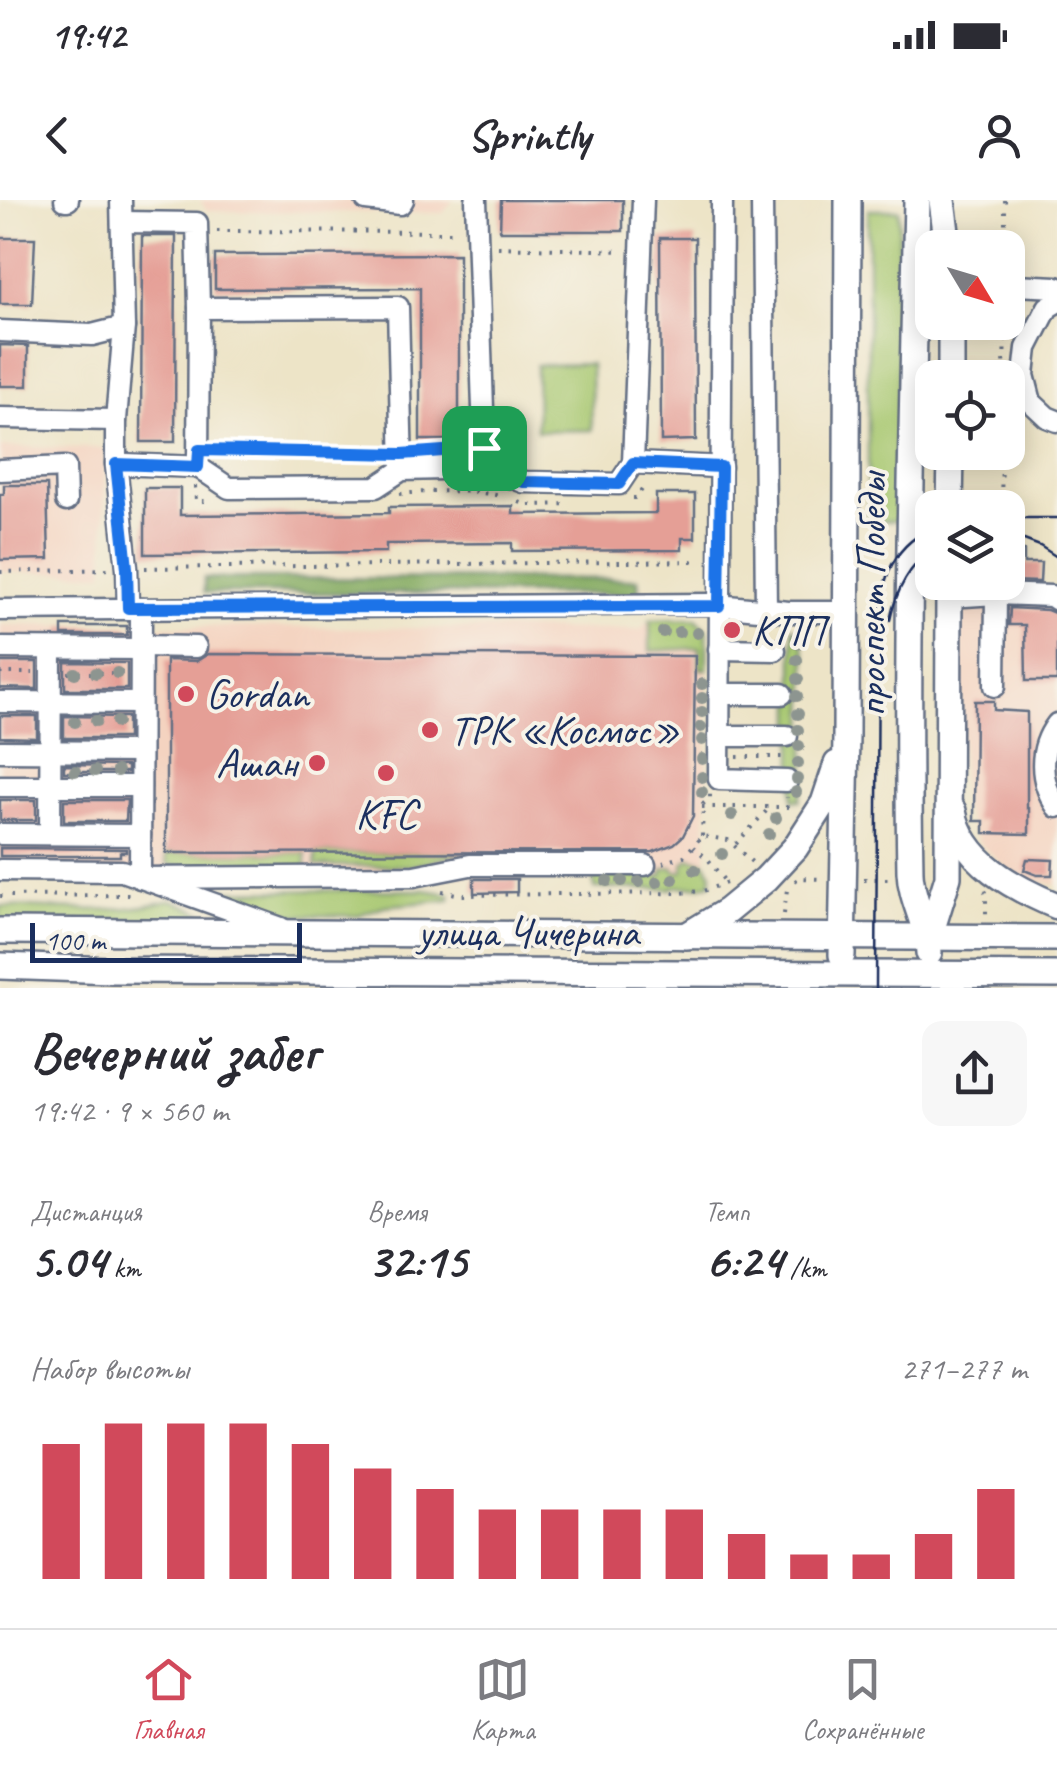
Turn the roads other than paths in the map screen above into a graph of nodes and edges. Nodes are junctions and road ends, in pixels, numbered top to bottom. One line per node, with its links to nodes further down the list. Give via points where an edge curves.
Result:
1 (122, 200): 11 (street)
2 (366, 200): 3 (street)
3 (403, 200)
4 (476, 200): 27 (street)
5 (644, 200): 23 (street)
6 (722, 200): 26 (street)
7 (762, 200): 37 (street)
8 (848, 200): 38 (main road, проспект Победы)
9 (918, 200): 75 (main road, проспект Победы, via 910,878)
10 (942, 200): 12 (main road)
11 (122, 222): 16 (street, via 196,223); 17 (street)
12 (946, 230)
13 (1025, 285): 14 (street)
14 (1057, 287)
15 (1057, 302): 21 (street, via 1027,348 1024,375 1030,402)
16 (199, 308): 22 (street, via 398,307); 25 (street)
17 (124, 326): 18 (street, via 92,335); 20 (street)
18 (0, 331)
19 (0, 418): 20 (street)
20 (116, 420): 24 (street)
21 (1057, 421)
22 (402, 462): 25 (street, via 376,487 228,488); 27 (street)
23 (633, 463): 26 (street); 27 (street, via 619,484 524,482)
24 (116, 464): 25 (street); 35 (street)
25 (193, 466)
26 (721, 467): 34 (street)
27 (485, 468)
28 (0, 470): 29 (street, via 65,467)
29 (66, 502)
30 (1025, 595): 33 (street)
31 (949, 600): 62 (main road)
32 (996, 600): 45 (street)
33 (1057, 600)
34 (719, 606): 35 (street); 37 (street); 43 (street)
35 (134, 609): 36 (street); 41 (street)
36 (0, 610)
37 (766, 610): 38 (street)
38 (846, 612): 53 (main road, проспект Победы)
39 (196, 646): 41 (street)
40 (0, 648): 42 (street)
41 (141, 648): 42 (street); 50 (street)
42 (51, 649): 49 (street)
43 (719, 649): 44 (street); 46 (street)
44 (775, 650)
45 (995, 686)
46 (718, 694): 47 (street); 52 (street)
47 (782, 694)
48 (0, 702): 49 (street)
49 (50, 702): 50 (street); 56 (street)
50 (140, 702): 57 (street)
51 (1057, 724): 63 (street, via 1045,741 1043,762)
52 (719, 736): 54 (street); 58 (street, via 719,779)
53 (846, 736): 73 (main road, via 824,803 794,848 727,912); 74 (main road, проспект Победы)
54 (787, 747)
55 (0, 752): 56 (street)
56 (50, 752): 57 (street); 60 (street)
57 (140, 752): 61 (street)
58 (787, 780)
59 (0, 786): 60 (street)
60 (50, 786): 61 (street); 65 (street)
61 (140, 786): 66 (street)
62 (948, 786): 70 (main road, via 958,831 981,862); 75 (main road, via 948,876)
63 (1057, 807)
64 (0, 834): 65 (street)
65 (50, 834): 66 (street)
66 (140, 835): 69 (street)
67 (645, 865): 69 (street, via 470,865 414,876)
68 (0, 870): 69 (street, via 122,870)
69 (140, 878): 72 (street)
70 (1057, 906)
71 (0, 931): 72 (main road, улица Чичерина)
72 (297, 934): 73 (main road, улица Чичерина)
73 (686, 937): 74 (main road, улица Чичерина)
74 (842, 938): 75 (main road, улица Чичерина); 83 (main road, проспект Победы)
75 (929, 938): 76 (main road, улица Чичерина); 84 (main road, проспект Победы)
76 (1057, 938)
77 (0, 966): 79 (main road, улица Чичерина)
78 (1057, 974): 84 (main road, улица Чичерина)
79 (112, 979): 80 (main road, улица Чичерина)
80 (465, 980): 81 (main road, улица Чичерина)
81 (554, 980): 82 (main road, улица Чичерина)
82 (650, 980): 83 (main road, улица Чичерина)
83 (842, 980): 84 (main road, улица Чичерина)
84 (929, 980)

